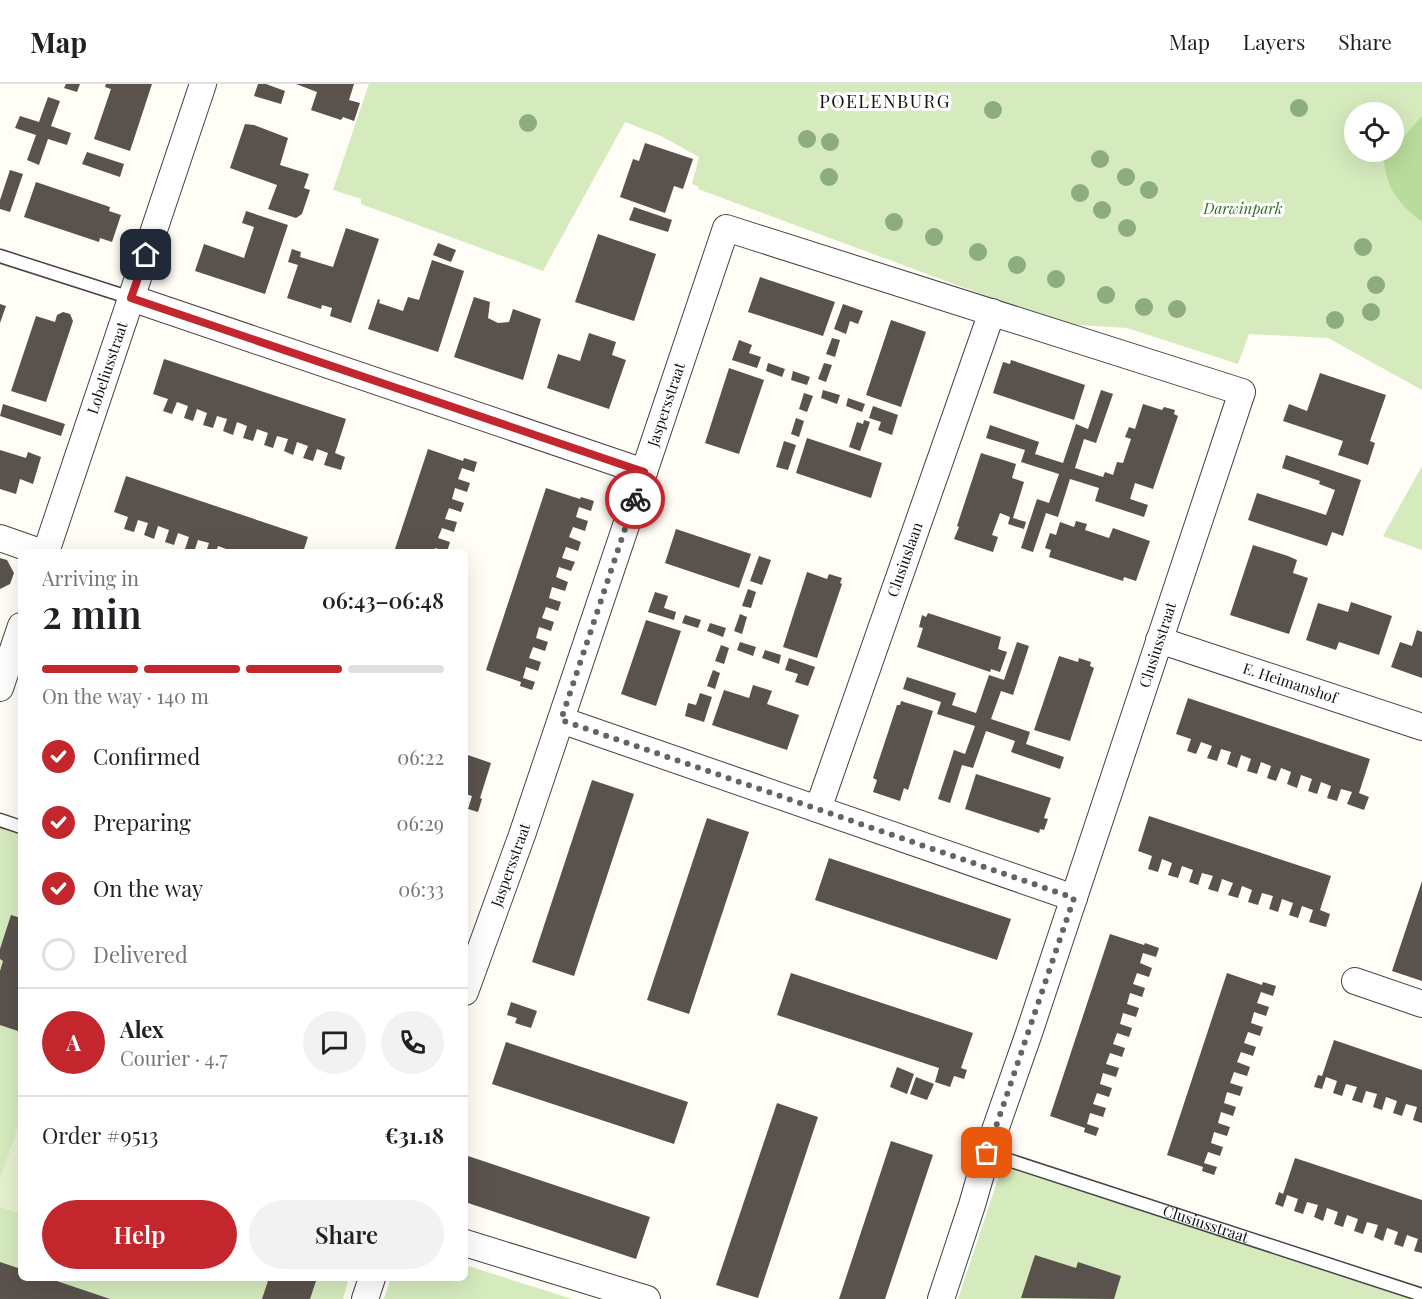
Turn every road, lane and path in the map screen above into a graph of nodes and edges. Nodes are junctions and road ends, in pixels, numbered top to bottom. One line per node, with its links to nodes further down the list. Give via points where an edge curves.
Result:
1 (203, 84): 3 (street, Lobeliusstraat)
2 (0, 256): 3 (lane)
3 (131, 298): 5 (street); 8 (street, Lobeliusstraat)
4 (992, 312): 5 (street, Jaspersstraat, via 726,228); 10 (street, Clusiusstraat, via 1242,392); 14 (street, Clusiuslaan)
5 (644, 472): 12 (street, Jaspersstraat)
6 (0, 538): 7 (street)
7 (31, 549)
8 (47, 549)
9 (18, 635): 11 (street)
10 (1159, 640): 13 (street, E. Heimanshof); 17 (street, Clusiusstraat)
11 (0, 688)
12 (561, 720): 14 (street); 18 (street, Jaspersstraat)
13 (1422, 727)
14 (818, 809): 17 (street)
15 (0, 820): 16 (lane)
16 (18, 826)
17 (1074, 898): 21 (street, Clusiusstraat)
18 (468, 977)
19 (1355, 981): 20 (street)
20 (1422, 1004)
21 (987, 1153): 24 (lane, Clusiusstraat); 27 (street, Clusiusstraat)
22 (468, 1244): 26 (street)
23 (371, 1281): 25 (street)
24 (1422, 1296)
25 (365, 1299)
26 (646, 1299)
27 (941, 1299)

